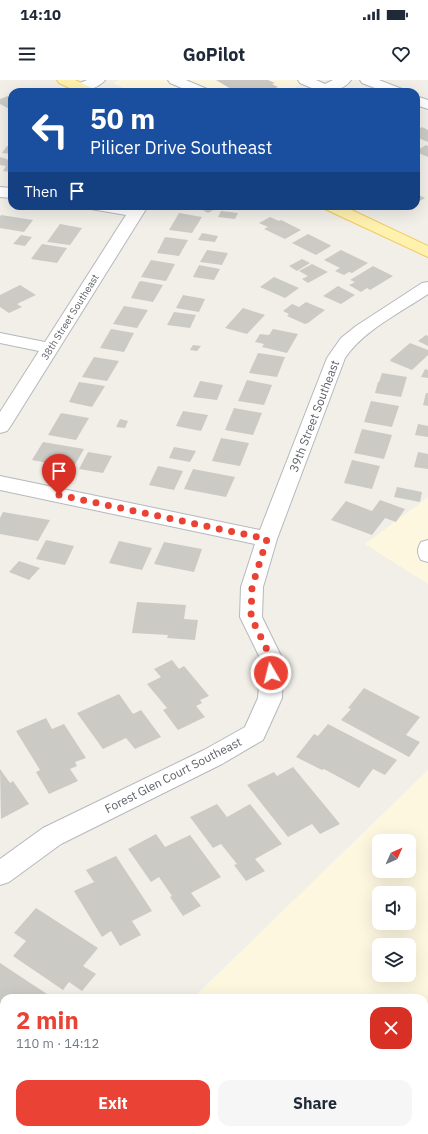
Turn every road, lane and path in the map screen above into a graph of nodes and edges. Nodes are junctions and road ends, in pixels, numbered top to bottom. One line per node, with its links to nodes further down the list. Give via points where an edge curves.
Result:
1 (64, 80): 7 (main road)
2 (98, 80): 8 (street)
3 (175, 80): 9 (street)
4 (305, 80): 10 (street)
5 (344, 80): 11 (street)
6 (367, 80): 12 (street)
7 (81, 88)
8 (88, 88)
9 (193, 88)
10 (319, 88)
11 (326, 88)
12 (387, 88)
13 (137, 210): 18 (street, 38th Street Southeast)
14 (339, 210): 15 (main road)
15 (428, 252)
16 (428, 287): 21 (street, 39th Street Southeast, via 346,342 336,358)
17 (0, 338): 18 (street)
18 (51, 348): 19 (street, 38th Street Southeast)
19 (0, 427)
20 (0, 483): 21 (street)
21 (267, 539): 24 (street, Forest Glen Court Southeast, via 252,587 251,617 272,660 270,698 254,733 213,757 52,836)
22 (428, 547): 23 (street)
23 (428, 555)
24 (0, 874)

